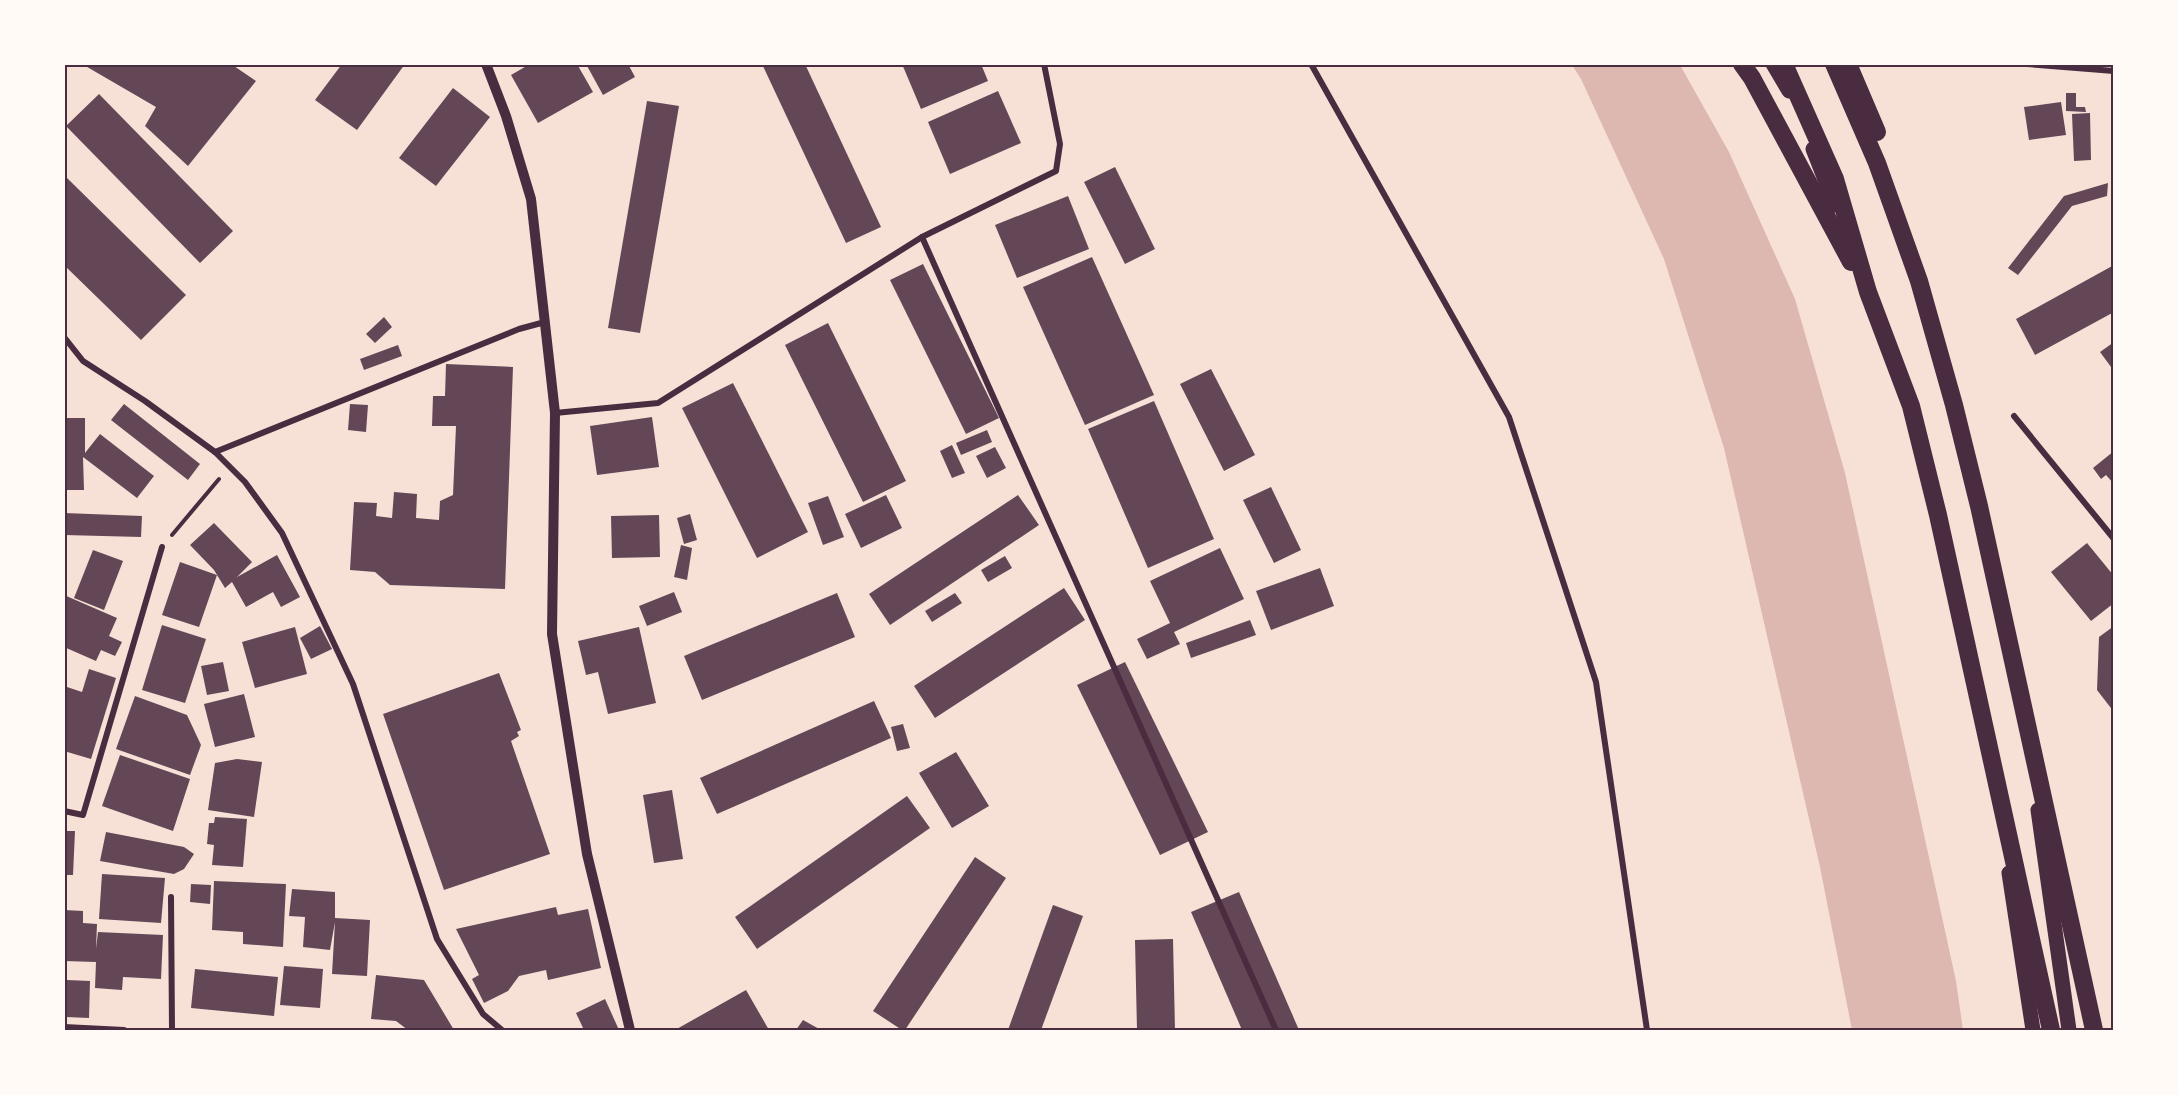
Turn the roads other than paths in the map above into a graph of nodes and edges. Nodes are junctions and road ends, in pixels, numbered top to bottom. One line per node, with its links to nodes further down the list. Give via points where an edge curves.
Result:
1 (486, 64): 14 (street, via 531,199)
2 (1044, 64): 11 (street, via 1060,144 1056,171)
3 (1311, 64): 29 (street, via 1509,417 1596,682)
4 (1742, 64): 13 (highway)
5 (1773, 64): 30 (main road, via 1790,92 1896,355 1977,669)
6 (1784, 64): 13 (highway, via 1835,179)
7 (1834, 64): 12 (highway, via 1877,163); 32 (main road, via 1881,165 1929,296 2013,631)
8 (1848, 64): 12 (highway, via 1890,163)
9 (2027, 64): 10 (street)
10 (2114, 71)
11 (922, 237): 16 (street, via 658,403); 28 (street)
12 (1919, 281): 33 (highway, via 1979,506)
13 (1868, 292): 31 (highway, via 1911,406)
14 (545, 322): 16 (street); 18 (street, via 519,329)
15 (64, 337): 18 (street, via 83,361)
16 (555, 413): 27 (street, via 552,634 587,854)
17 (2014, 416): 19 (street)
18 (215, 452): 26 (street, via 244,482 282,533 353,684 437,939 483,1014)
19 (2114, 539)
20 (162, 547): 21 (street, via 83,815)
21 (64, 811)
22 (171, 897): 25 (street)
23 (64, 1027): 24 (street)
24 (124, 1030)
25 (172, 1030)
26 (502, 1030)
27 (630, 1030)
28 (1276, 1030)
29 (1647, 1030)
30 (2033, 1030)
31 (2051, 1030)
32 (2069, 1030)
33 (2094, 1030)

